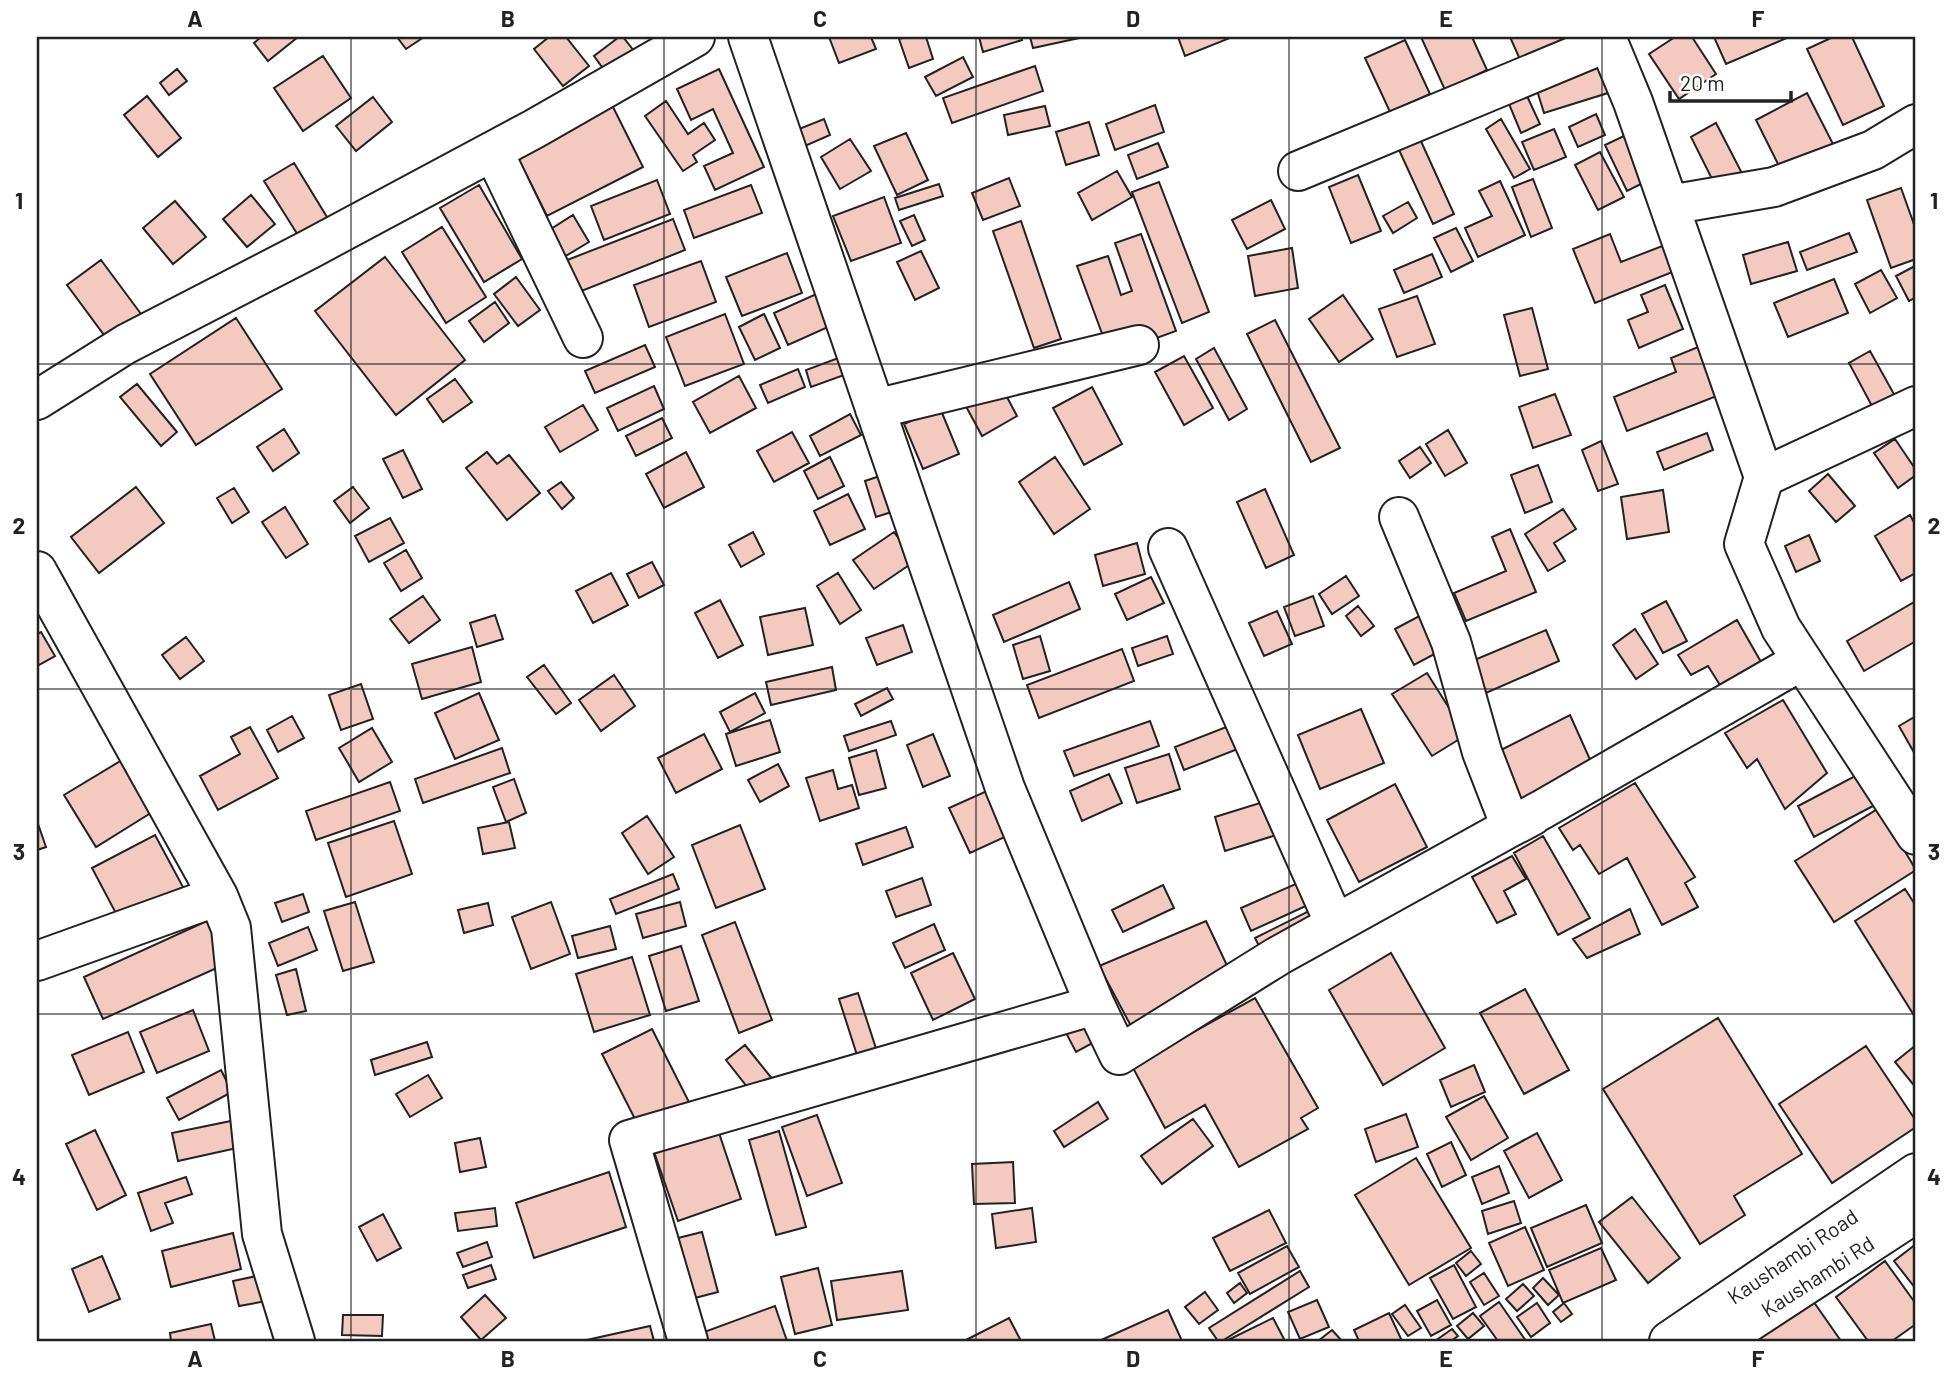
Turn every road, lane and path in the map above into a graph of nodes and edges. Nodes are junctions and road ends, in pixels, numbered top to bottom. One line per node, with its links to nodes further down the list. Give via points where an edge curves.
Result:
1 (695, 37): 5 (street)
2 (748, 37): 12 (street)
3 (1607, 40): 6 (street); 7 (street)
4 (1916, 124): 7 (street, via 1873,150 1774,187)
5 (493, 151): 8 (street); 10 (street, via 126,345)
6 (1298, 171)
7 (1670, 205): 13 (street)
8 (583, 338)
9 (1139, 345): 12 (street)
10 (37, 400)
11 (1916, 406): 13 (street)
12 (876, 409): 23 (street, via 1005,788)
13 (1764, 477): 17 (street, via 1744,544 1781,628)
14 (1399, 517): 18 (street, via 1451,642 1482,752 1511,827)
15 (1168, 548): 21 (street)
16 (37, 571): 20 (street)
17 (1801, 661): 18 (street); 19 (street)
18 (1543, 809): 21 (street)
19 (1916, 835)
20 (218, 896): 22 (street); 26 (street, via 231,928 262,1234)
21 (1335, 925): 23 (street, via 1119,1055)
22 (37, 961)
23 (1096, 1005): 27 (street, via 629,1140)
24 (1916, 1173): 28 (street, Kaushambi Road)
25 (1916, 1213): 29 (street, Kaushambi Rd)
26 (295, 1341)
27 (688, 1341)
28 (1669, 1341)
29 (1720, 1341)

